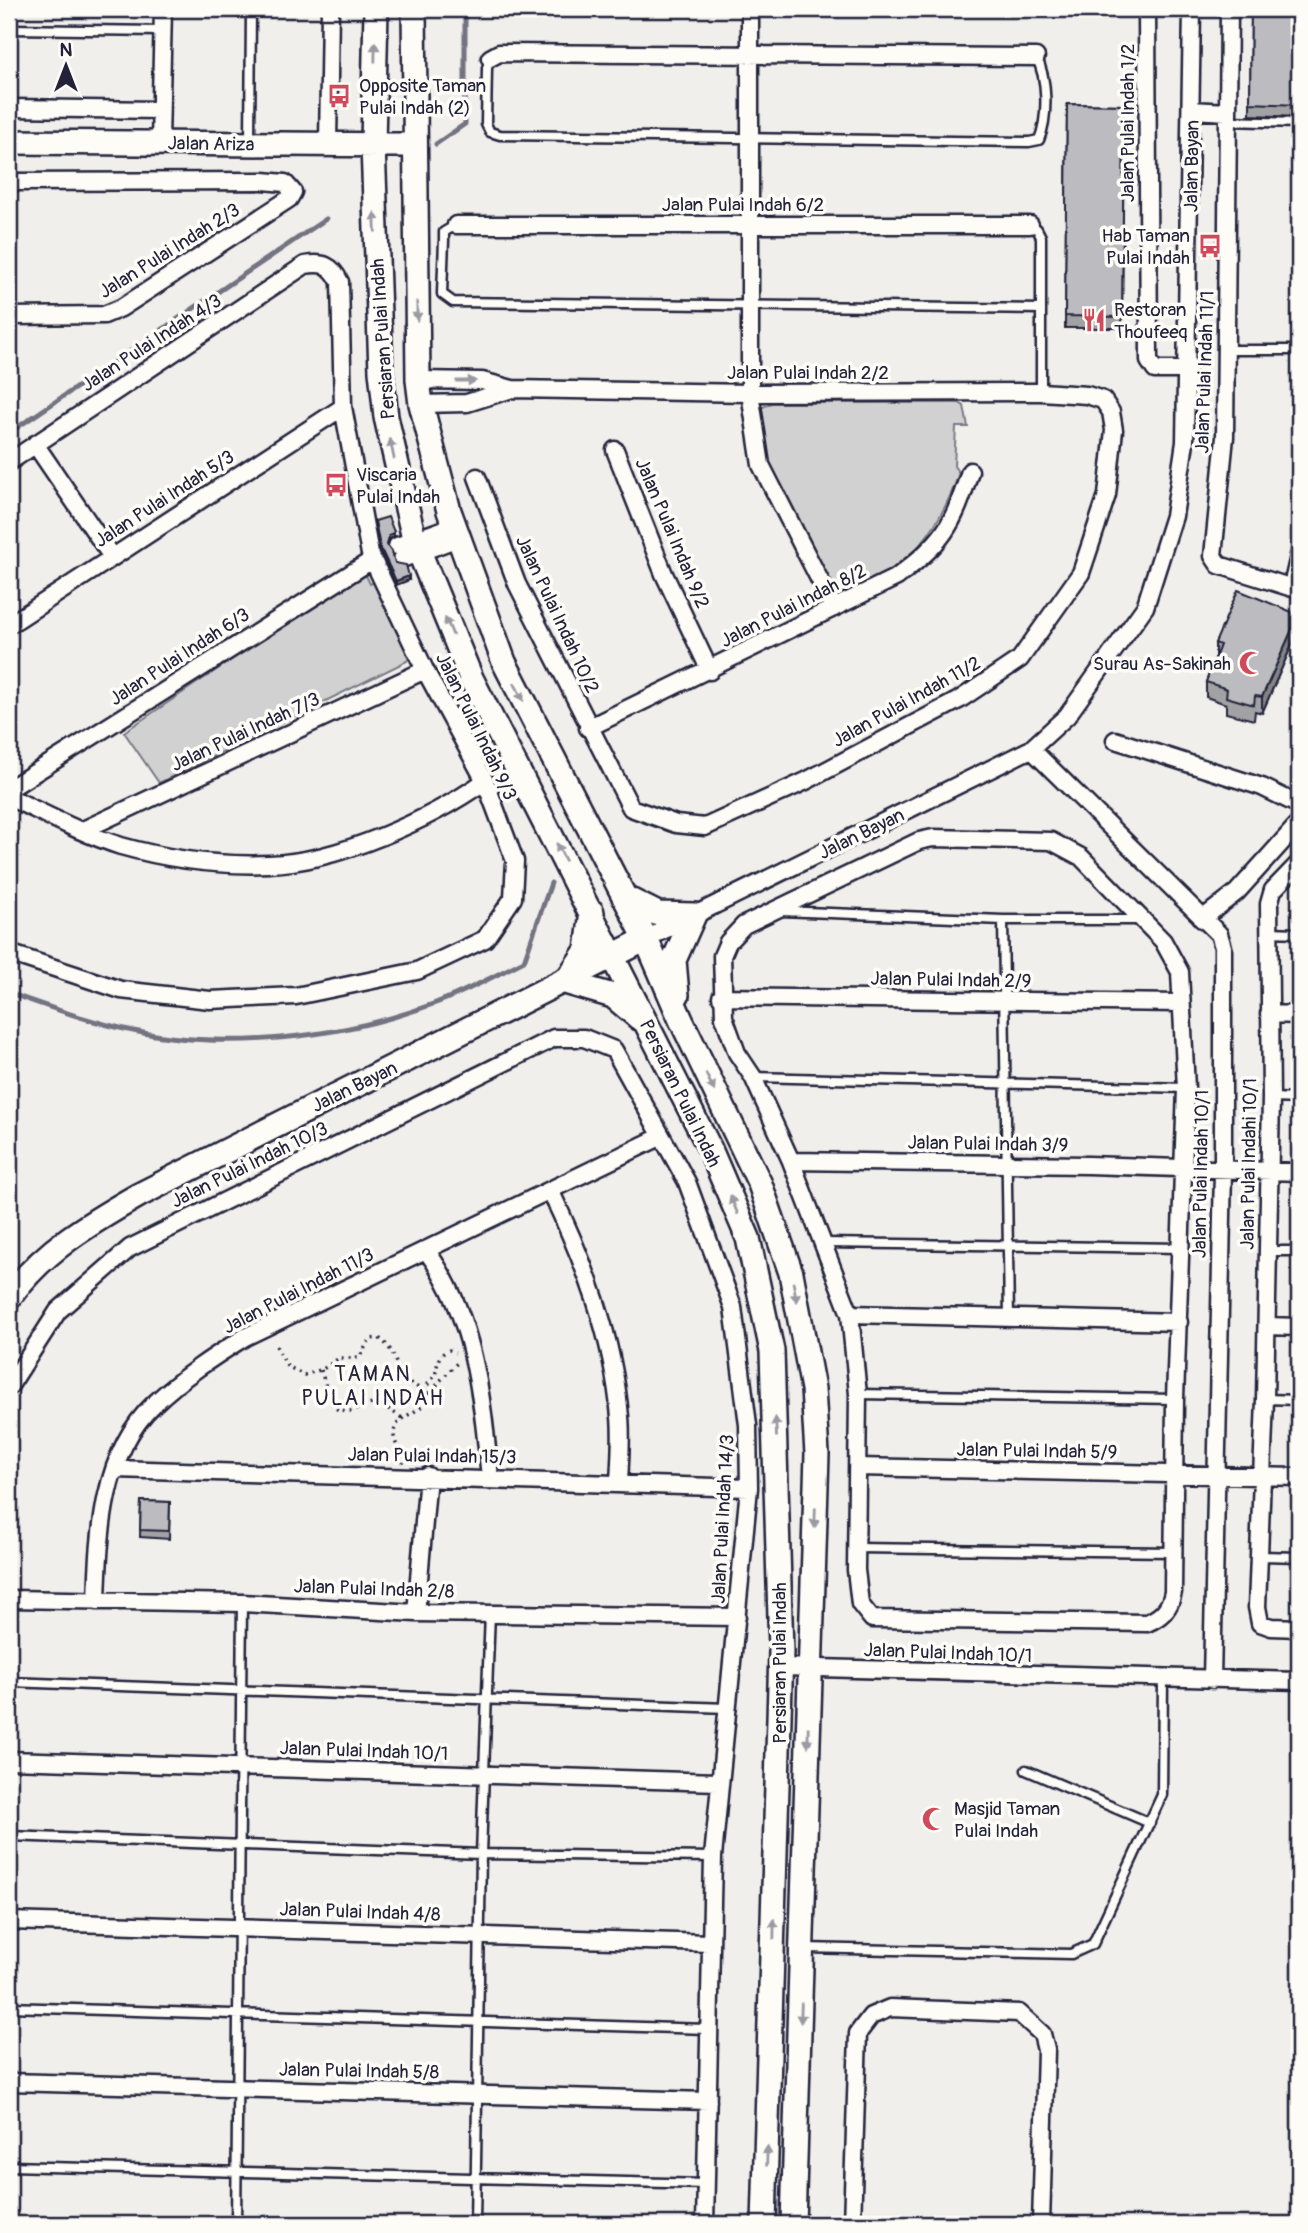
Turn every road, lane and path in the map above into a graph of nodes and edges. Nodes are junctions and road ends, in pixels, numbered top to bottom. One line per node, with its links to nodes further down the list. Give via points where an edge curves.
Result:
1 (163, 9): 11 (street)
2 (251, 9): 23 (lane)
3 (330, 9): 24 (street)
4 (376, 9): 25 (main road, Persiaran Pulai Indah, one-way to 4)
5 (414, 9): 26 (main road, Persiaran Pulai Indah)
6 (750, 9): 12 (street)
7 (1147, 9): 37 (street, Jalan Pulai Indah 1/2, via 1149,361 1155,370)
8 (1192, 9): 17 (street, Jalan Bayan)
9 (1229, 9): 18 (street, Jalan Pulai Indah 11/1)
10 (9, 29): 11 (lane)
11 (162, 31): 16 (street)
12 (749, 55): 13 (street); 14 (street, via 499,53); 20 (street)
13 (1036, 57): 20 (lane, via 1044,70 1039,140)
14 (491, 58): 20 (lane, via 486,124 500,135)
15 (9, 108): 16 (street)
16 (160, 110): 22 (street)
17 (1191, 110): 18 (street); 37 (street, Jalan Bayan)
18 (1228, 116): 19 (lane); 35 (street, Jalan Pulai Indah 11/1)
19 (1299, 124)
20 (749, 136): 30 (street)
21 (9, 142): 22 (main road, Jalan Ariza)
22 (160, 142): 23 (main road, Jalan Ariza)
23 (250, 144): 24 (main road, Jalan Ariza)
24 (328, 144): 25 (main road, Jalan Ariza)
25 (373, 145): 26 (main road, Jalan Ariza); 52 (main road, Persiaran Pulai Indah, one-way to 25, via 381,371)
26 (414, 145): 38 (main road, Persiaran Pulai Indah, one-way to 38)
27 (9, 182): 34 (street, Jalan Pulai Indah 2/3, via 263,181 291,187 289,199 121,309 104,316)
28 (456, 225): 30 (street, Jalan Pulai Indah 6/2); 32 (lane, via 444,232 442,294 448,301)
29 (1030, 225): 30 (street, Jalan Pulai Indah 6/2); 33 (lane, via 1041,237)
30 (749, 226): 32 (street)
31 (318, 263): 44 (street, Jalan Pulai Indah 9/3, via 335,271 340,282); 45 (street, Jalan Pulai Indah 4/3, via 305,265)
32 (748, 307): 33 (lane); 41 (street)
33 (1040, 309): 40 (lane)
34 (9, 316)
35 (1227, 350): 36 (lane); 55 (street, Jalan Pulai Indah 11/1, via 1225,437 1213,556 1219,565)
36 (1299, 350)
37 (1187, 370): 62 (street, Jalan Bayan, via 1185,442 1174,516 1144,607 1067,716)
38 (418, 380): 39 (street, Jalan Pulai Indah 2/2, one-way to 39, via 482,381); 43 (main road, Persiaran Pulai Indah)
39 (512, 389): 41 (street, Jalan Pulai Indah 2/2); 43 (street, Jalan Pulai Indah 2/2, via 467,403)
40 (1041, 392): 41 (street, Jalan Pulai Indah 2/2); 42 (street, Jalan Pulai Indah 2/2)
41 (750, 393): 56 (street, via 761,465)
42 (1103, 400): 60 (street, Jalan Pulai Indah 11/2, via 1114,430 1107,495 1080,573 1020,659 960,700 806,781 705,827 677,824 631,808)
43 (421, 404): 50 (main road, Persiaran Pulai Indah)
44 (343, 407): 53 (street, Jalan Pulai Indah 5/3); 54 (street, Jalan Pulai Indah 9/3)
45 (35, 444): 47 (street, Jalan Pulai Indah 4/3); 53 (street)
46 (615, 450): 59 (street, Jalan Pulai Indah 9/2, via 664,574)
47 (9, 462)
48 (970, 471): 56 (street, Jalan Pulai Indah 8/2, via 958,513 933,548 897,577)
49 (477, 477): 60 (street, Jalan Pulai Indah 10/2, via 517,584)
50 (456, 532): 52 (street); 70 (main road, Persiaran Pulai Indah, one-way to 70, via 504,662)
51 (1299, 538): 55 (lane)
52 (406, 548): 72 (main road, Persiaran Pulai Indah, one-way to 52)
53 (112, 557): 57 (street, Jalan Pulai Indah 5/3)
54 (378, 558): 58 (street, Jalan Pulai Indah 9/3); 64 (street, Jalan Pulai Indah 6/3)
55 (1293, 588)
56 (834, 608): 59 (street, Jalan Pulai Indah 8/2)
57 (9, 625)
58 (425, 670): 63 (street, Jalan Pulai Indah 9/3); 68 (street, Jalan Pulai Indah 7/3)
59 (710, 671): 60 (street, Jalan Pulai Indah 8/2)
60 (588, 728)
61 (1115, 740): 66 (street, via 1262,787)
62 (1031, 749): 73 (street, Jalan Bayan); 74 (street, Jalan Pulai Indah 10/1)
63 (485, 781): 68 (street, via 460,799 387,833 333,853 271,864 173,857 120,845); 80 (street, Jalan Pulai Indah 9/3, via 515,861 513,898 485,939 417,971 296,996 209,1000 121,990)
64 (9, 789)
65 (9, 797): 68 (street)
66 (1299, 805)
67 (1299, 823): 74 (street, via 1237,892)
68 (83, 830)
69 (1299, 863): 77 (street, Jalan Pulai Indahi 10/1, via 1273,890)
70 (624, 897): 73 (main road, via 658,914); 79 (main road, Persiaran Pulai Indah)
71 (774, 911): 75 (lane); 76 (street, via 933,838 1051,841 1080,856); 83 (street, Jalan Pulai Indah 10/1, via 744,925 728,942 722,956)
72 (592, 912): 81 (main road, Persiaran Pulai Indah); 82 (main road, via 587,950)
73 (694, 915): 79 (street, Jalan Bayan); 88 (main road, via 674,960)
74 (1202, 919): 100 (street, Jalan Pulai Indah 10/1, via 1219,934 1223,947)
75 (1003, 920): 76 (lane); 84 (lane)
76 (1143, 920): 85 (street, Jalan Pulai Indah 10/1, via 1163,942 1180,972)
77 (1268, 932): 78 (lane); 86 (street, Jalan Pulai Indahi 10/1)
78 (1299, 933)
79 (646, 939): 81 (main road, Jalan Bayan); 88 (main road, Persiaran Pulai Indah)
80 (9, 953)
81 (614, 955): 82 (main road, Jalan Bayan); 89 (main road, Persiaran Pulai Indah)
82 (565, 982): 89 (main road, via 613,996); 110 (main road, Jalan Bayan, via 139,1195 42,1259)
83 (721, 997): 84 (street, Jalan Pulai Indah 2/9); 91 (street, Jalan Pulai Indah 10/1, via 737,1053)
84 (1005, 1001): 85 (street, Jalan Pulai Indah 2/9); 92 (lane)
85 (1181, 1003): 93 (street, Jalan Pulai Indah 10/1)
86 (1269, 1014): 87 (street); 94 (street, Jalan Pulai Indahi 10/1)
87 (1299, 1016)
88 (681, 1020): 148 (main road, Persiaran Pulai Indah, one-way to 148, via 760,1184 794,1286 813,1389 817,1454)
89 (655, 1037): 147 (main road, Persiaran Pulai Indah, one-way to 89, via 772,1351 748,1238)
90 (554, 1038): 96 (street, Jalan Pulai Indah 14/3, via 584,1038 614,1050); 118 (street, Jalan Pulai Indah 10/3, via 130,1248 58,1311)
91 (753, 1077): 92 (lane); 97 (street, Jalan Pulai Indah 10/1)
92 (1004, 1086): 93 (lane); 98 (lane)
93 (1186, 1088): 99 (street, Jalan Pulai Indah 10/1)
94 (1271, 1098): 95 (lane); 101 (street, Jalan Pulai Indahi 10/1)
95 (1299, 1099)
96 (660, 1138): 103 (street, Jalan Pulai Indah 11/3); 135 (street, Jalan Pulai Indah 14/3, via 687,1182 733,1307 748,1425)
97 (791, 1161): 98 (street, Jalan Pulai Indah 3/9); 104 (street, Jalan Pulai Indah 10/1)
98 (1006, 1164): 99 (street, Jalan Pulai Indah 3/9); 105 (lane)
99 (1184, 1168): 100 (street, Jalan Pulai Indah 3/9); 106 (street, Jalan Pulai Indah 10/1)
100 (1223, 1170): 101 (street, Jalan Pulai Indah 3/9); 129 (street, Jalan Pulai Indah 10/1)
101 (1269, 1172): 102 (street, Jalan Pulai Indah 3/9); 108 (street, Jalan Pulai Indahi 10/1)
102 (1299, 1172)
103 (550, 1190): 107 (street, Jalan Pulai Indah 11/3); 134 (street, via 579,1252 610,1345 620,1419)
104 (824, 1243): 105 (lane); 111 (street, Jalan Pulai Indah 10/1)
105 (1007, 1245): 106 (lane); 112 (lane)
106 (1182, 1248): 113 (street, Jalan Pulai Indah 10/1)
107 (426, 1250): 126 (street, Jalan Pulai Indah 11/3, via 245,1337 205,1363 152,1405); 133 (street, via 444,1274 463,1319 481,1384)
108 (1268, 1251): 109 (lane); 114 (street, Jalan Pulai Indahi 10/1)
109 (1299, 1251)
110 (9, 1298)
111 (850, 1314): 112 (street); 120 (street, Jalan Pulai Indah 10/1)
112 (1009, 1318): 113 (street)
113 (1179, 1322): 121 (street, Jalan Pulai Indah 10/1)
114 (1267, 1326): 115 (street); 122 (street, Jalan Pulai Indahi 10/1)
115 (1299, 1326)
116 (276, 1346): 117 (path, via 296,1374)
117 (321, 1370): 119 (path, via 339,1358 359,1358 370,1339 379,1338 396,1356 401,1377); 124 (path, via 330,1401 338,1410 378,1402)
118 (9, 1387)
119 (425, 1392): 119 (path, via 436,1374 437,1360 445,1351 453,1352 460,1359 458,1364 433,1393); 124 (path, via 427,1398 419,1410)
120 (858, 1394): 121 (lane); 125 (street, Jalan Pulai Indah 10/1)
121 (1175, 1399): 128 (street, Jalan Pulai Indah 10/1)
122 (1265, 1399): 123 (lane); 131 (street, Jalan Pulai Indahi 10/1)
123 (1299, 1400)
124 (402, 1418): 127 (path, via 394,1437 402,1454)
125 (858, 1466): 128 (street, Jalan Pulai Indah 5/9); 136 (street, Jalan Pulai Indah 10/1)
126 (115, 1469): 130 (street, Jalan Pulai Indah 15/3); 141 (street, Jalan Pulai Indah 11/3, via 103,1511)
127 (402, 1470)
128 (1173, 1474): 129 (street, Jalan Pulai Indah 5/9); 137 (street, Jalan Pulai Indah 10/1)
129 (1214, 1475): 131 (street, Jalan Pulai Indah 5/9); 150 (street, Jalan Pulai Indah 10/1)
130 (428, 1476): 133 (street, Jalan Pulai Indah 15/3); 143 (street)
131 (1261, 1476): 132 (street, Jalan Pulai Indah 5/9); 138 (street, Jalan Pulai Indahi 10/1)
132 (1299, 1476)
133 (491, 1478): 134 (street, Jalan Pulai Indah 15/3)
134 (620, 1482): 135 (street, Jalan Pulai Indah 15/3)
135 (749, 1488): 145 (street, Jalan Pulai Indah 14/3)
136 (857, 1548): 137 (lane); 137 (street, Jalan Pulai Indah 10/1, via 860,1604 873,1619 1133,1623 1160,1618 1167,1608 1173,1592)
137 (1174, 1552)
138 (1258, 1556): 139 (lane); 146 (street, Jalan Pulai Indahi 10/1, via 1256,1607 1260,1623)
139 (1299, 1557)
140 (9, 1599): 141 (street, Jalan Pulai Indah 2/8)
141 (97, 1601): 142 (street, Jalan Pulai Indah 2/8)
142 (242, 1604): 143 (street, Jalan Pulai Indah 2/8); 153 (lane)
143 (416, 1612): 144 (street, Jalan Pulai Indah 2/8)
144 (490, 1612): 145 (street, Jalan Pulai Indah 2/8); 154 (lane)
145 (737, 1618): 155 (street)
146 (1299, 1628)
147 (781, 1667): 148 (street, Jalan Pulai Indah 10/1); 186 (main road, Persiaran Pulai Indah, one-way to 147)
148 (809, 1668): 149 (street, Jalan Pulai Indah 10/1); 170 (main road, Persiaran Pulai Indah, one-way to 170)
149 (1163, 1679): 150 (street, Jalan Pulai Indah 10/1); 161 (lane, via 1162,1795)
150 (1212, 1680): 151 (street, Jalan Pulai Indah 10/1)
151 (1299, 1681)
152 (9, 1682): 153 (lane)
153 (242, 1689): 154 (lane); 157 (lane)
154 (486, 1698): 155 (lane); 159 (lane)
155 (727, 1708): 160 (street)
156 (9, 1760): 157 (street, Jalan Pulai Indah 10/1)
157 (241, 1767): 159 (street, Jalan Pulai Indah 10/1); 163 (lane)
158 (1026, 1770): 161 (lane)
159 (484, 1775): 160 (street, Jalan Pulai Indah 10/1); 164 (lane)
160 (718, 1782): 165 (street)
161 (1150, 1823): 170 (lane, via 1093,1944 1071,1954)
162 (9, 1836): 163 (lane)
163 (238, 1845): 164 (lane); 167 (lane)
164 (481, 1854): 165 (lane); 168 (lane)
165 (713, 1857): 169 (street)
166 (9, 1921): 167 (street, Jalan Pulai Indah 4/8)
167 (237, 1928): 168 (street, Jalan Pulai Indah 4/8); 172 (lane)
168 (481, 1936): 169 (street, Jalan Pulai Indah 4/8); 173 (lane)
169 (709, 1943): 174 (street)
170 (803, 1948): 187 (main road, Persiaran Pulai Indah, one-way to 187)
171 (9, 2007): 172 (lane)
172 (238, 2012): 173 (lane); 176 (lane)
173 (477, 2021): 174 (lane); 177 (lane)
174 (707, 2029): 178 (street)
175 (9, 2082): 176 (street, Jalan Pulai Indah 5/8)
176 (240, 2089): 177 (street, Jalan Pulai Indah 5/8); 180 (lane)
177 (478, 2093): 178 (street, Jalan Pulai Indah 5/8); 181 (lane)
178 (708, 2101): 182 (street)
179 (9, 2166): 180 (lane)
180 (237, 2172): 181 (lane); 183 (lane)
181 (475, 2177): 182 (lane); 184 (lane)
182 (706, 2184): 185 (street)
183 (236, 2224)
184 (475, 2224)
185 (705, 2224)
186 (764, 2224)
187 (793, 2224)
188 (852, 2224): 189 (street, via 858,2033 871,2016 890,2008 1019,2013 1042,2034 1046,2050)
189 (1041, 2224)

